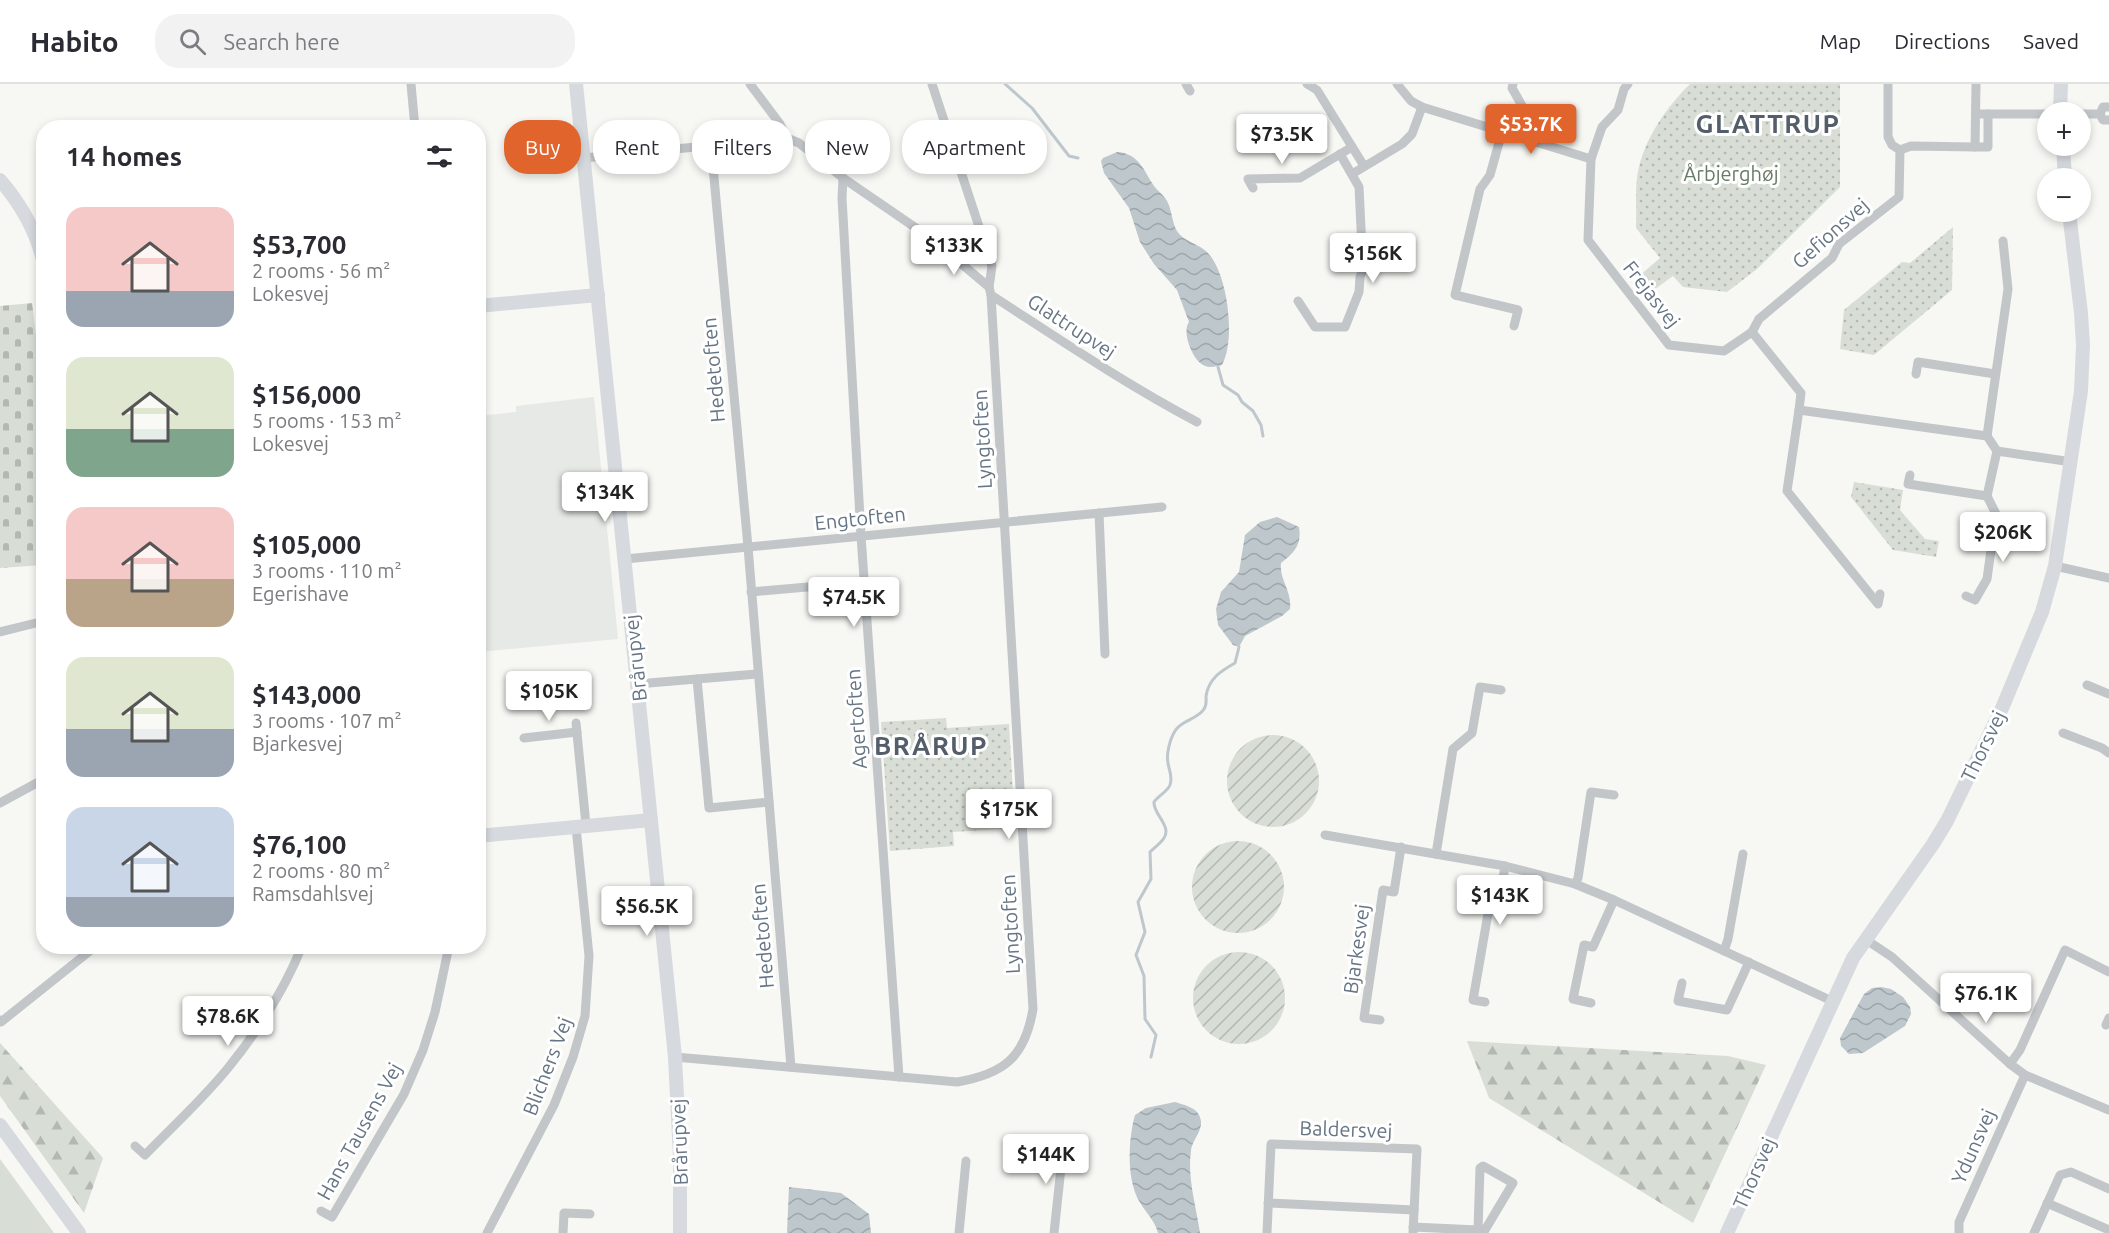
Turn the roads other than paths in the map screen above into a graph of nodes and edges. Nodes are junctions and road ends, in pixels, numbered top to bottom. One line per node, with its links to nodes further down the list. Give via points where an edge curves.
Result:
1 (411, 84): 20 (street)
2 (576, 84): 31 (street, Brårupvej)
3 (750, 84): 21 (street, Glattrupvej)
4 (932, 84): 42 (street, Lyngtoften, via 992,266)
5 (1307, 84): 27 (street, via 1317,90)
6 (1397, 84): 13 (street, via 1411,101)
7 (1513, 84): 24 (street, via 1525,111)
8 (1628, 84): 32 (street, Frejasvej, via 1618,110 1602,128)
9 (1888, 84): 29 (street, via 1888,137)
10 (1976, 84): 15 (street)
11 (2061, 84): 12 (street)
12 (2060, 102)
13 (1422, 107): 23 (street); 33 (street, via 1412,134)
14 (2109, 107): 19 (street, via 2103,107)
15 (1976, 114): 16 (street); 28 (street)
16 (1988, 114): 17 (street); 28 (street, via 1988,147)
17 (2037, 114)
18 (2091, 114): 19 (street)
19 (2100, 114): 22 (street, via 2103,120)
20 (414, 120)
21 (777, 120)
22 (2109, 120)
23 (1502, 132): 24 (street); 46 (street, via 1490,175 1480,189 1455,295 1518,310)
24 (1518, 137): 32 (street)
25 (793, 140): 36 (street, Glattrupvej)
26 (692, 147): 31 (street)
27 (1352, 147): 30 (street); 33 (street)
28 (1975, 147): 29 (street, via 1911,146)
29 (1900, 150): 47 (street, Gefionsvej, via 1899,197 1839,244 1832,258 1759,319)
30 (1340, 154): 35 (street); 38 (street, via 1300,178 1248,179)
31 (584, 158): 43 (street, Brårupvej)
32 (1591, 159): 47 (street, Frejasvej, via 1588,240 1669,345 1724,351)
33 (1364, 166): 35 (street)
34 (714, 174): 61 (street, Hedetoften)
35 (1352, 174): 44 (street, via 1359,187 1363,269 1346,327 1315,327)
36 (843, 178): 42 (street, Glattrupvej, via 932,239); 60 (street, Agertoften)
37 (0, 180): 40 (street, via 15,197)
38 (1253, 188)
39 (2070, 222): 54 (street, Thorsvej, via 2083,345)
40 (36, 240)
41 (2002, 241): 49 (street, via 2008,289)
42 (990, 291): 51 (street, Glattrupvej, via 1078,352); 59 (street, Lyngtoften)
43 (598, 294): 45 (street); 62 (street, Brårupvej)
44 (1298, 301)
45 (486, 305)
46 (1514, 326)
47 (1752, 332): 50 (street, via 1800,393)
48 (1916, 374): 49 (street, via 1918,362)
49 (1995, 374): 52 (street)
50 (1799, 410): 52 (street); 67 (street, via 1787,491 1878,604)
51 (1197, 422)
52 (1987, 436): 53 (street)
53 (1997, 451): 54 (street); 56 (street)
54 (2072, 462): 63 (street, Thorsvej)
55 (1910, 475): 56 (street, via 1908,484)
56 (1987, 495): 68 (street, via 1996,514 1987,579 1975,600)
57 (1162, 507): 58 (street, Engtoften)
58 (1099, 513): 59 (street, Engtoften); 71 (street)
59 (1005, 522): 60 (street, Engtoften); 112 (street, Lyngtoften, via 1033,1009 1029,1030 1010,1061 977,1079 957,1082)
60 (861, 536): 61 (street, Engtoften); 65 (street, Agertoften)
61 (748, 547): 62 (street, Engtoften); 66 (street, Hedetoften)
62 (624, 560): 74 (street, Brårupvej)
63 (2055, 566): 64 (street); 95 (street, Thorsvej, via 2028,649 1947,821)
64 (2109, 578)
65 (864, 582): 66 (street); 112 (street, Agertoften)
66 (751, 592): 72 (street, Hedetoften)
67 (1880, 594)
68 (1966, 596)
69 (36, 623): 70 (street)
70 (0, 632)
71 (1106, 654)
72 (757, 674): 73 (street); 83 (street, Hedetoften)
73 (698, 679): 74 (street); 83 (street, via 709,808)
74 (637, 684): 85 (street, Brårupvej)
75 (2088, 685): 77 (street)
76 (1501, 690): 90 (street, via 1480,687 1472,733 1453,749)
77 (2109, 694)
78 (2063, 733): 80 (street)
79 (524, 738): 86 (street, Blichers Vej, via 576,728)
80 (2109, 753)
81 (36, 783): 84 (street)
82 (1614, 795): 93 (street, via 1591,792)
83 (769, 802): 110 (street, Hedetoften)
84 (0, 803)
85 (651, 820): 86 (street); 108 (street, Brårupvej)
86 (581, 826): 87 (street); 128 (street, Blichers Vej, via 589,956 585,1016 554,1106)
87 (486, 835)
88 (1325, 836): 89 (street)
89 (1401, 848): 90 (street); 107 (street, Bjarkesvej, via 1394,892 1383,890 1364,1018)
90 (1436, 854): 92 (street)
91 (1743, 854): 96 (street)
92 (1505, 866): 93 (street); 104 (street, via 1498,910 1489,908 1473,1000)
93 (1575, 884): 94 (street)
94 (1614, 900): 96 (street); 105 (street, via 1593,947 1584,945 1573,999)
95 (1865, 939): 103 (street, Thorsvej); 109 (street, via 1892,957)
96 (1724, 951): 100 (street)
97 (86, 954): 106 (street)
98 (298, 954): 116 (street, via 279,995 226,1071 145,1155)
99 (447, 954): 122 (street, Hans Tausens Vej, via 435,1012 404,1094 332,1217)
100 (1749, 962): 102 (street, via 1727,1011 1678,1001); 103 (street)
101 (2109, 972): 109 (street, via 2065,950)
102 (1682, 983)
103 (1832, 1001): 134 (street, Thorsvej)
104 (1485, 1002)
105 (1591, 1002)
106 (0, 1020)
107 (1380, 1020)
108 (675, 1057): 110 (street, Lyngtoften); 130 (street, Brårupvej)
109 (2010, 1064): 111 (street)
110 (791, 1067): 112 (street, Lyngtoften)
111 (2025, 1075): 113 (street); 135 (street, Ydunsvej, via 1959,1222)
112 (899, 1077)
113 (2109, 1110)
114 (0, 1125): 127 (street)
115 (1064, 1140): 132 (street)
116 (135, 1146)
117 (966, 1161): 131 (street)
118 (2109, 1189): 120 (street, via 2071,1173 2060,1175)
119 (1268, 1203): 121 (street); 121 (street, Baldersvej, via 1271,1144 1417,1149); 133 (street, Baldersvej)
120 (2047, 1203): 125 (street); 136 (street)
121 (1414, 1210): 124 (street, Baldersvej)
122 (321, 1211)
123 (590, 1214): 129 (street, via 564,1213)
124 (1413, 1230): 126 (street, Baldersvej)
125 (2109, 1230)
126 (1478, 1232): 126 (street, via 1480,1168 1483,1166 1513,1183 1485,1230)
127 (79, 1233)
128 (488, 1233)
129 (563, 1233)
130 (681, 1233)
131 (959, 1233)
132 (1054, 1233)
133 (1267, 1233)
134 (1727, 1233)
135 (1959, 1233)
136 (2034, 1233)

